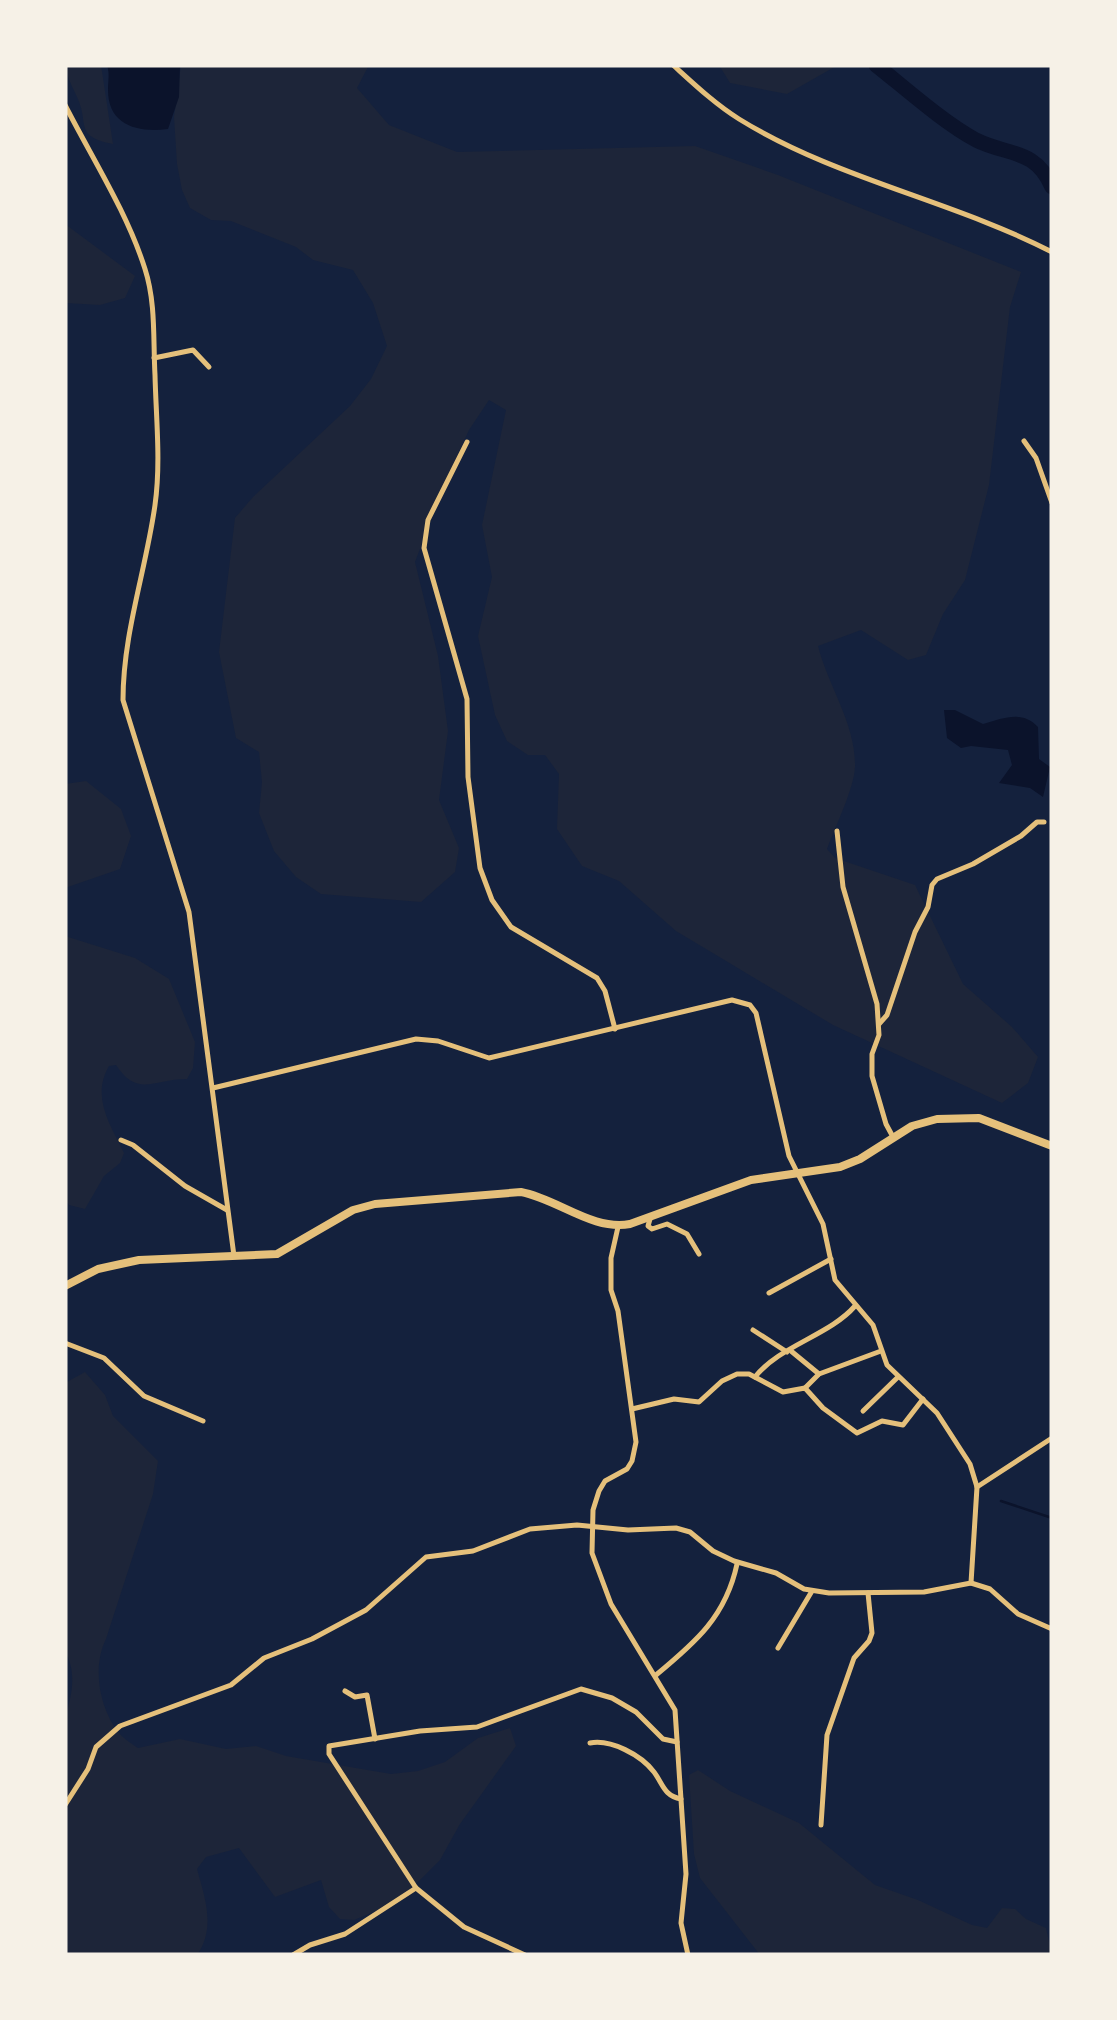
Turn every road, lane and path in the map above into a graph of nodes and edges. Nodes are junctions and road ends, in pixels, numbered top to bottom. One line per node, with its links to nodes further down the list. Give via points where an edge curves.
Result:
1 (673, 65): 3 (street, via 730,112 800,152)
2 (65, 105): 4 (street, via 147,273)
3 (1052, 252)
4 (154, 358): 5 (street, via 193,350); 13 (street, via 156,497 132,616 124,700 189,912)
5 (209, 367)
6 (466, 442): 12 (street, via 428,520 424,548 467,699 480,868 511,927 597,978)
7 (1024, 442): 8 (street)
8 (1052, 503)
9 (1044, 822): 11 (street, via 936,879)
10 (837, 830): 11 (street, via 842,887)
11 (879, 1024): 14 (street, via 872,1076)
12 (614, 1029): 13 (street, via 489,1058 416,1039); 17 (street, via 732,1000 750,1005)
13 (214, 1088): 18 (street)
14 (894, 1137): 16 (main road, via 938,1119 979,1118); 17 (main road, via 860,1159)
15 (121, 1140): 18 (street)
16 (1052, 1146)
17 (796, 1173): 19 (main road, via 750,1180); 23 (street, via 824,1224)
18 (227, 1210): 22 (street)
19 (650, 1219): 20 (main road); 21 (street, via 652,1229 667,1224 687,1234)
20 (618, 1226): 22 (main road, via 527,1193 418,1200 363,1206 277,1254); 36 (street, via 612,1290)
21 (699, 1254)
22 (234, 1258): 24 (main road, via 139,1260 98,1269)
23 (831, 1259): 25 (street); 26 (street, via 835,1280)
24 (65, 1286)
25 (769, 1293)
26 (856, 1306): 29 (street); 30 (street, via 873,1325)
27 (753, 1330): 29 (street)
28 (65, 1343): 38 (street, via 104,1358 144,1396)
29 (789, 1351): 31 (street); 32 (street)
30 (880, 1351): 31 (street); 33 (street)
31 (820, 1374): 34 (street)
32 (755, 1377): 34 (street, via 783,1392); 36 (street, via 732,1375 699,1402 674,1398)
33 (898, 1378): 35 (street); 37 (street)
34 (804, 1388): 35 (street, via 857,1433 882,1421 903,1424)
35 (923, 1399): 40 (street, via 964,1454)
36 (632, 1410): 41 (street, via 632,1461 602,1486)
37 (863, 1411)
38 (204, 1421)
39 (1052, 1438): 40 (street)
40 (977, 1487): 43 (street)
41 (593, 1526): 42 (street, via 676,1528); 48 (street, via 601,1583); 54 (street, via 530,1529 473,1551 426,1557 366,1610 312,1640 264,1658 230,1685 120,1726 96,1747)
42 (738, 1562): 44 (street); 48 (street, via 732,1590 715,1618)
43 (970, 1583): 45 (street); 46 (street)
44 (812, 1591): 45 (street); 47 (street)
45 (868, 1593): 55 (street, via 870,1641 852,1661 827,1735)
46 (1052, 1629)
47 (778, 1648)
48 (656, 1675): 51 (street, via 673,1702)
49 (345, 1690): 50 (street, via 355,1698 367,1696)
50 (376, 1739): 51 (street, via 477,1726 581,1689 612,1698 662,1739); 56 (street, via 330,1743 328,1750)
51 (678, 1742): 53 (street)
52 (590, 1744): 53 (street, via 620,1747)
53 (681, 1800): 59 (street)
54 (65, 1805)
55 (821, 1824)
56 (416, 1888): 57 (street, via 345,1934); 58 (street, via 464,1926)
57 (293, 1955)
58 (525, 1955)
59 (688, 1955)

